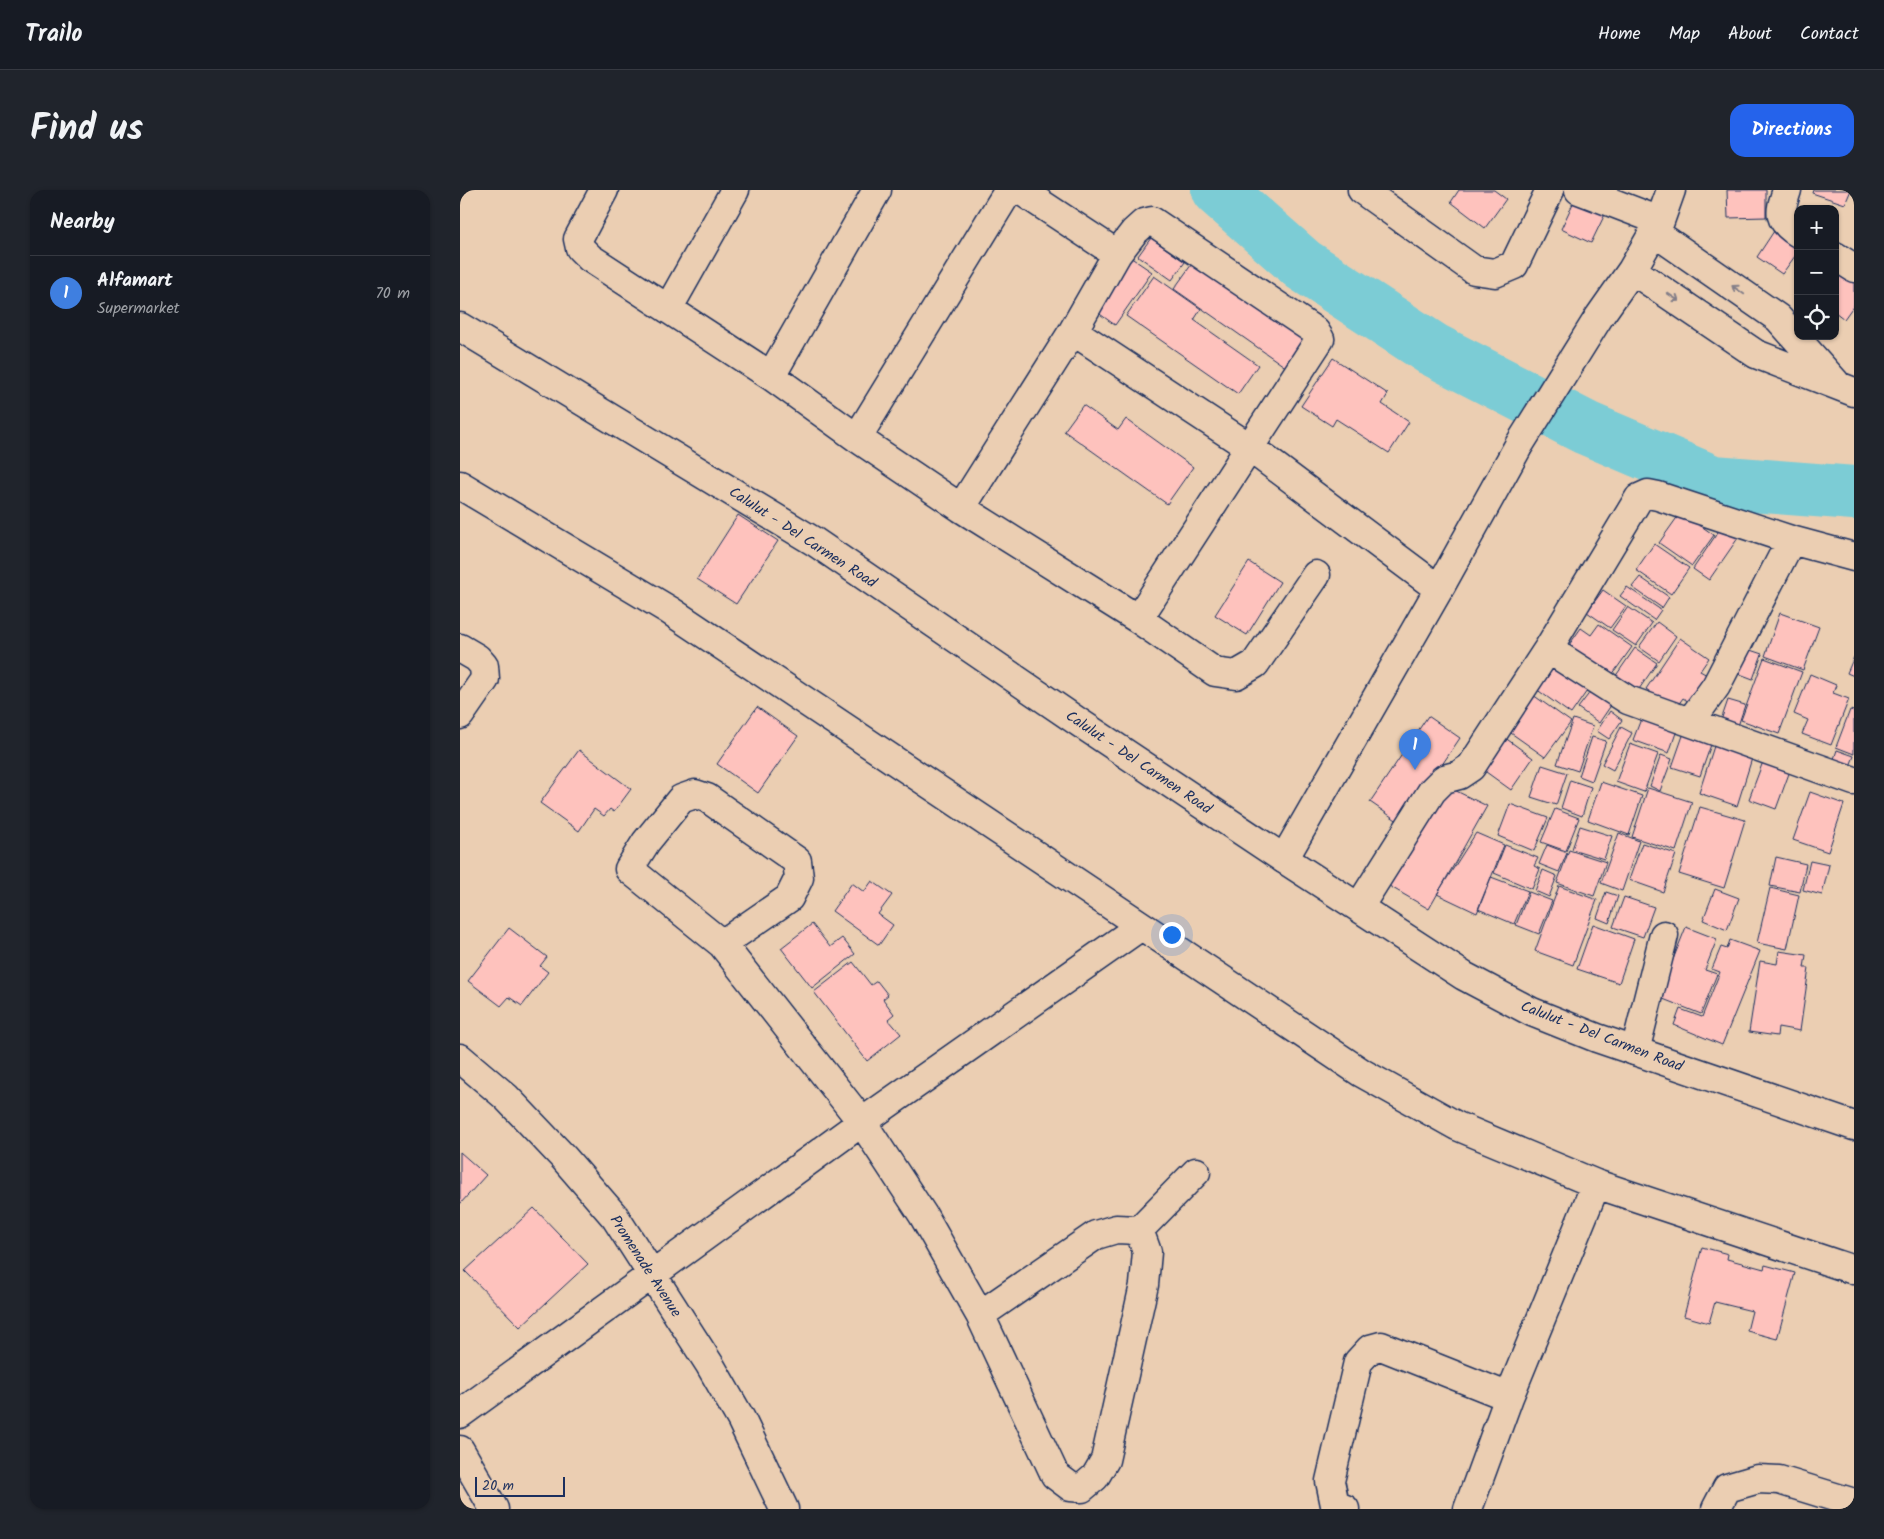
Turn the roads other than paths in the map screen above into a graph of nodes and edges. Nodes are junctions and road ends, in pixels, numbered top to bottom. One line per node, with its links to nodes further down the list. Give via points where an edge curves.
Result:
1 (604, 190): 17 (street, via 578,239 580,248 590,258)
2 (735, 190): 17 (street)
3 (877, 190): 20 (street)
4 (1009, 190): 22 (street)
5 (1020, 190): 13 (street)
6 (1362, 190): 7 (street, via 1474,270 1495,273 1514,266)
7 (1550, 190)
8 (1578, 190): 11 (street)
9 (1671, 190): 11 (street)
10 (1787, 190): 12 (street, via 1780,211 1786,225)
11 (1657, 226): 16 (street); 21 (street, one-way to 11, via 1778,318)
12 (1794, 230)
13 (1117, 254): 19 (street); 23 (street, via 1134,232 1152,221 1315,331 1320,339 1315,348)
14 (1839, 259): 15 (street)
15 (1854, 268)
16 (1632, 270): 21 (street, one-way to 21, via 1756,354); 29 (street, via 1519,445)
17 (668, 309): 20 (street)
18 (460, 327): 36 (street, Calulut - Del Carmen Road, via 816,542)
19 (1072, 331): 23 (street); 25 (street)
20 (771, 376): 22 (street)
21 (1846, 388)
22 (857, 438): 25 (street)
23 (1249, 447): 29 (street); 30 (street)
24 (460, 485): 38 (street, via 669,610)
25 (961, 508): 30 (street)
26 (1791, 540): 27 (street); 32 (street, via 1658,496 1648,494 1639,498); 34 (street, via 1716,686)
27 (1854, 557)
28 (1316, 576): 30 (street, via 1255,664 1236,675 1215,672)
29 (1439, 588): 36 (street)
30 (1138, 619)
31 (460, 648): 33 (street, via 478,658 484,666 485,679)
32 (1548, 649): 34 (street, via 1628,700); 37 (street, via 1471,767 1444,779 1432,791)
33 (460, 715)
34 (1690, 722): 35 (street)
35 (1854, 781)
36 (1284, 859): 37 (street, Calulut - Del Carmen Road)
37 (1359, 907): 41 (street, Calulut - Del Carmen Road, via 1464,976 1532,1012)
38 (1141, 926): 43 (street); 46 (street, via 1379,1082 1458,1126)
39 (1664, 935): 41 (street)
40 (722, 944): 40 (street, via 629,869 681,799 695,794 706,798 797,861 799,878 789,898); 43 (street)
41 (1635, 1051): 44 (street, Calulut - Del Carmen Road)
42 (460, 1058): 49 (street, Promenade Avenue, via 506,1097 564,1158 615,1217)
43 (862, 1122): 49 (street); 50 (street, via 923,1216)
44 (1854, 1126)
45 (1196, 1172): 47 (street)
46 (1596, 1184): 48 (street); 51 (street)
47 (1139, 1230): 50 (street, via 1116,1229 1096,1235); 54 (street, via 1147,1252 1144,1285 1105,1460)
48 (1854, 1270)
49 (652, 1275): 52 (street); 57 (street, Promenade Avenue, via 741,1419)
50 (980, 1314): 54 (street, via 1055,1475)
51 (1509, 1397): 58 (street, via 1381,1346 1370,1349 1358,1362 1330,1480 1335,1505); 59 (street)
52 (460, 1414)
53 (460, 1450): 56 (street)
54 (1084, 1498)
55 (1854, 1503): 60 (street, via 1778,1480 1758,1479 1727,1488)
56 (494, 1509)
57 (784, 1509)
58 (1345, 1509)
59 (1468, 1509)
60 (1716, 1509)

